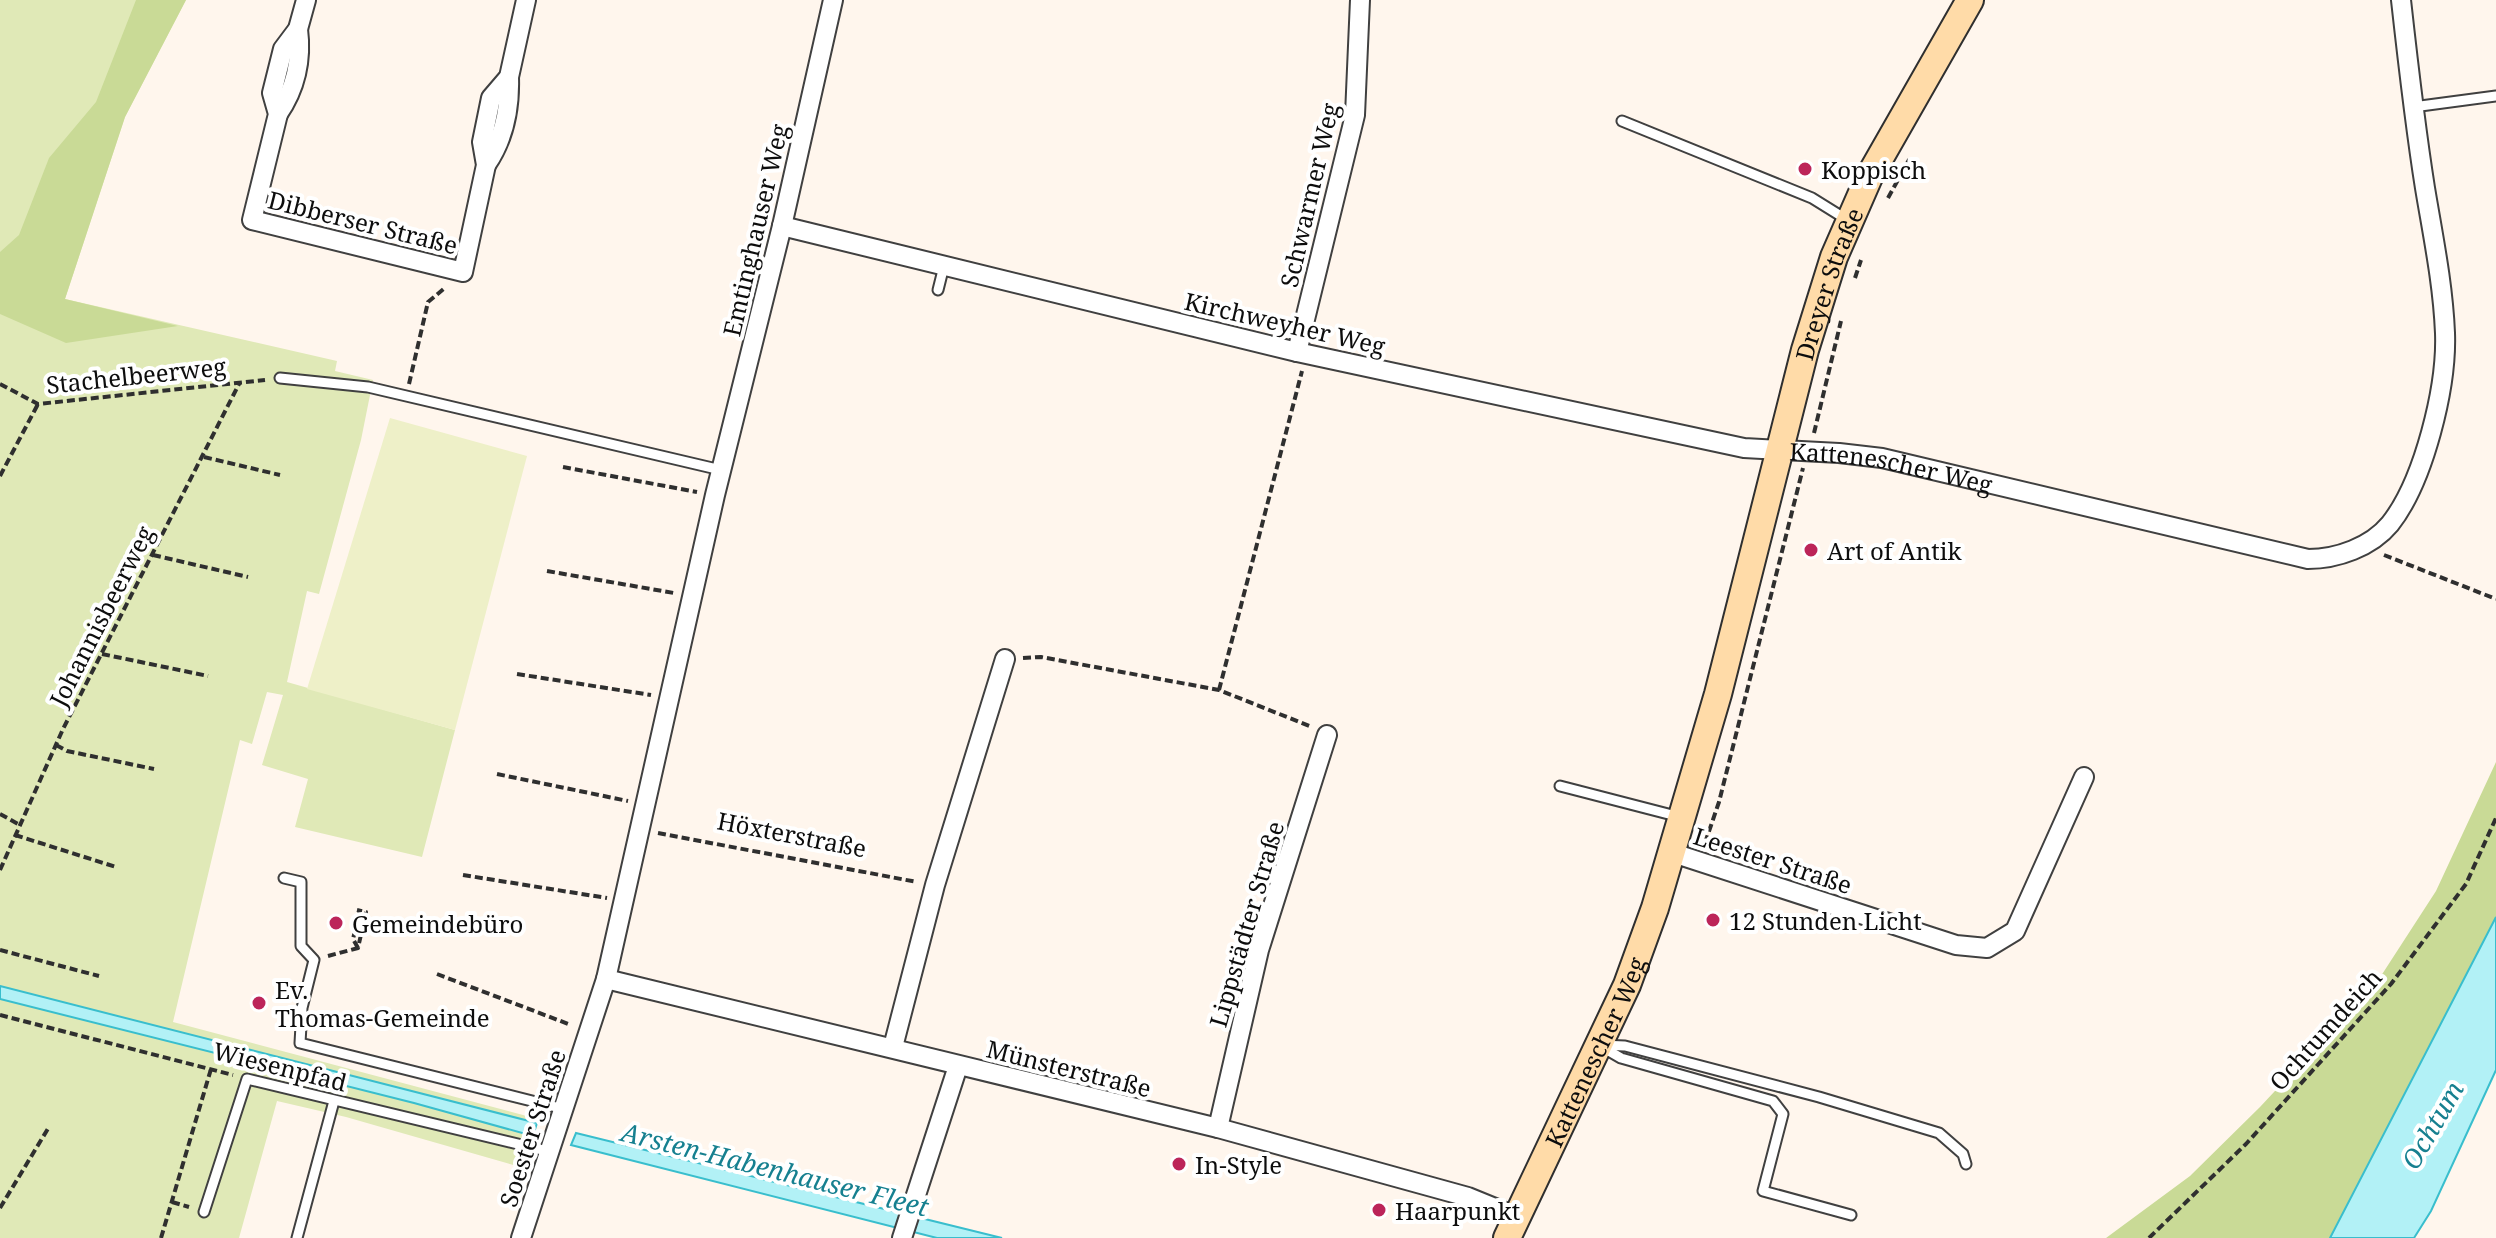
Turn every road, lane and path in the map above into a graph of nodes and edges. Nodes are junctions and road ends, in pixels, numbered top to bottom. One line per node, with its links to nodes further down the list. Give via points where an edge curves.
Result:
1 (306, 0): 13 (street, Dibberser Straße, via 298,29 279,63 272,93 278,114 252,220)
2 (526, 0): 13 (street, Dibberser Straße, via 509,77 491,98 482,142 486,165)
3 (833, 0): 11 (street, Emtinghauser Weg)
4 (1360, 0): 15 (street, Schwarmer Weg, via 1355,115)
5 (1970, 0): 10 (street, Dreyer Straße, via 1883,150)
6 (2401, 0): 8 (street, Kattenescher Weg)
7 (2496, 96): 8 (lane)
8 (2413, 107): 28 (street, Kattenescher Weg, via 2440,286 2444,380 2424,452 2400,508 2389,525)
9 (1622, 121): 10 (lane, via 1812,198)
10 (1849, 221): 21 (street, Dreyer Straße, via 1805,350)
11 (782, 226): 12 (street, Kirchweyher Weg); 24 (street, Emtinghauser Weg)
12 (944, 265): 14 (lane); 15 (street, Kirchweyher Weg)
13 (463, 272): 19 (path, via 428,302)
14 (938, 290)
15 (1302, 353): 21 (street, Kirchweyher Weg, via 1744,448); 38 (path)
16 (280, 378): 17 (path, Stachelbeerweg); 19 (lane)
17 (240, 382): 20 (path, Stachelbeerweg); 22 (path, Johannisbeerweg)
18 (0, 384): 20 (path, Stachelbeerweg)
19 (407, 396): 24 (lane)
20 (38, 404): 26 (path)
21 (1780, 451): 28 (street, Kattenescher Weg, via 1882,458 2308,559 2328,559); 49 (street, Kattenescher Weg)
22 (203, 457): 25 (path); 29 (path, Johannisbeerweg)
23 (563, 467): 27 (path)
24 (721, 470): 27 (street, Soester Straße)
25 (280, 475)
26 (0, 476)
27 (715, 495): 32 (street, Soester Straße)
28 (2359, 546): 33 (path)
29 (153, 555): 31 (path); 34 (path, Johannisbeerweg)
30 (547, 571): 32 (path)
31 (248, 577)
32 (693, 596): 39 (street, Soester Straße)
33 (2496, 599)
34 (102, 654): 37 (path); 41 (path, Johannisbeerweg)
35 (1005, 659): 38 (path, via 1041,657); 58 (street)
36 (517, 674): 39 (path)
37 (208, 676)
38 (1219, 690): 40 (path)
39 (669, 698): 46 (street, Soester Straße)
40 (1327, 735): 76 (street, Lippstädter Straße, via 1259,950)
41 (56, 745): 42 (path); 50 (path, Johannisbeerweg)
42 (154, 769)
43 (497, 774): 46 (path)
44 (2084, 777): 53 (street, Leester Straße, via 2015,931 1987,948 1956,945)
45 (1560, 786): 49 (lane)
46 (646, 804): 51 (street, Soester Straße)
47 (0, 814): 50 (path)
48 (2496, 818): 87 (path, Ochtumdeich, via 2466,884 2391,984 2246,1144)
49 (1683, 819): 53 (street, Kattenescher Weg)
50 (20, 825): 52 (path, Johannisbeerweg)
51 (640, 830): 58 (path, Höxterstraße); 59 (street, Soester Straße)
52 (15, 835): 54 (path); 55 (path, Johannisbeerweg)
53 (1673, 853): 68 (street, Kattenescher Weg, via 1627,985)
54 (116, 867)
55 (0, 870)
56 (463, 875): 59 (path)
57 (284, 878): 62 (lane, via 301,882 301,946)
58 (935, 885): 69 (street)
59 (625, 901): 65 (street, Soester Straße)
60 (358, 910): 62 (path, via 366,912 358,948)
61 (0, 950): 64 (path)
62 (314, 960): 74 (lane, via 300,1043)
63 (437, 974): 67 (path, Soester Straße)
64 (99, 976)
65 (606, 979): 67 (street, Soester Straße); 69 (street, Münsterstraße)
66 (0, 1015): 71 (path, Wiesenpfad)
67 (588, 1032): 74 (street, Soester Straße)
68 (1599, 1045): 78 (lane, via 1625,1046 1939,1133 1963,1154); 81 (lane, via 1621,1058 1773,1101 1783,1114 1763,1191); 83 (street, Kattenescher Weg)
69 (893, 1047): 70 (street, Münsterstraße)
70 (958, 1066): 76 (street, Münsterstraße); 82 (street)
71 (211, 1069): 72 (path, Wiesenpfad); 84 (path)
72 (247, 1079): 73 (lane, Wiesenpfad); 80 (lane)
73 (334, 1101): 77 (lane, Wiesenpfad); 85 (lane)
74 (564, 1109): 77 (street, Soester Straße)
75 (49, 1127): 79 (path)
76 (1218, 1128): 83 (street, Münsterstraße, via 1468,1197)
77 (551, 1152): 86 (street, Soester Straße)
78 (1966, 1164)
79 (0, 1208)
80 (204, 1212)
81 (1851, 1215)
82 (905, 1227)
83 (1512, 1227)
84 (161, 1238)
85 (297, 1238)
86 (521, 1238)
87 (2149, 1238)

